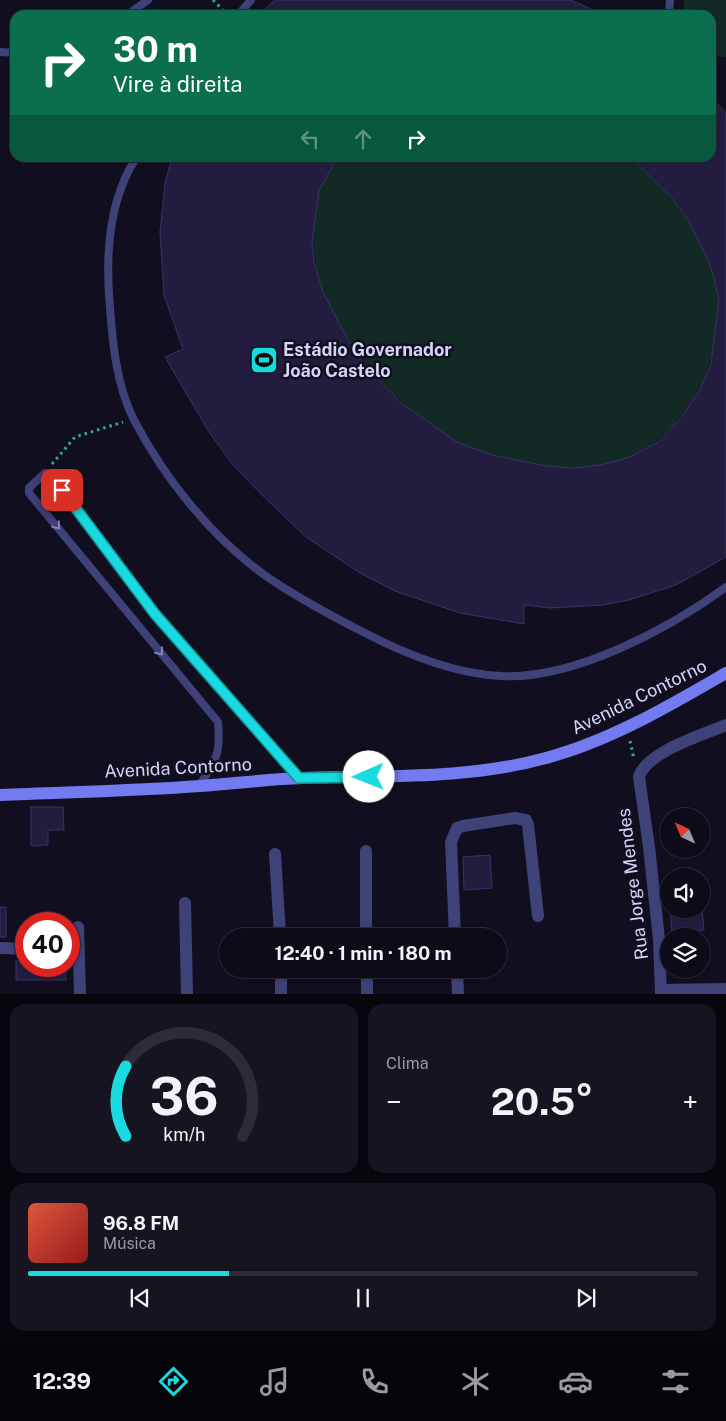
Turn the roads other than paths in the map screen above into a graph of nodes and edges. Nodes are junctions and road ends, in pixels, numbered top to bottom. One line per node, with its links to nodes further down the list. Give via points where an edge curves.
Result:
1 (148, 0): 3 (lane)
2 (251, 0): 4 (lane)
3 (134, 10)
4 (242, 10)
5 (133, 162): 6 (lane, via 124,175 113,212 107,267 116,353 133,418 168,477 216,532 262,574 318,609 394,648 466,672 501,676 537,675 583,664 659,629)
6 (726, 587)
7 (726, 673): 9 (street, Avenida Contorno, via 627,726 546,758 439,776)
8 (726, 725): 26 (street, Rua Jorge Mendes, via 655,756 640,774 657,921)
9 (299, 778): 10 (street, Avenida Contorno); 10 (lane, one-way to 10, via 155,614 80,513 50,475 44,473 29,488 29,493 218,722 217,759)
10 (199, 786): 11 (street, Avenida Contorno)
11 (0, 794)
12 (366, 851): 17 (street)
13 (276, 854): 16 (street)
14 (185, 903): 28 (street)
15 (538, 916): 18 (street, via 528,825 526,820 515,818 457,828 451,842)
16 (280, 928)
17 (366, 928)
18 (455, 928)
19 (0, 948): 20 (street)
20 (15, 949)
21 (78, 977): 27 (street)
22 (281, 978): 29 (street)
23 (367, 978): 30 (street)
24 (457, 978): 31 (street)
25 (726, 989): 26 (street)
26 (661, 992)
27 (80, 994)
28 (187, 994)
29 (281, 994)
30 (367, 994)
31 (458, 994)

